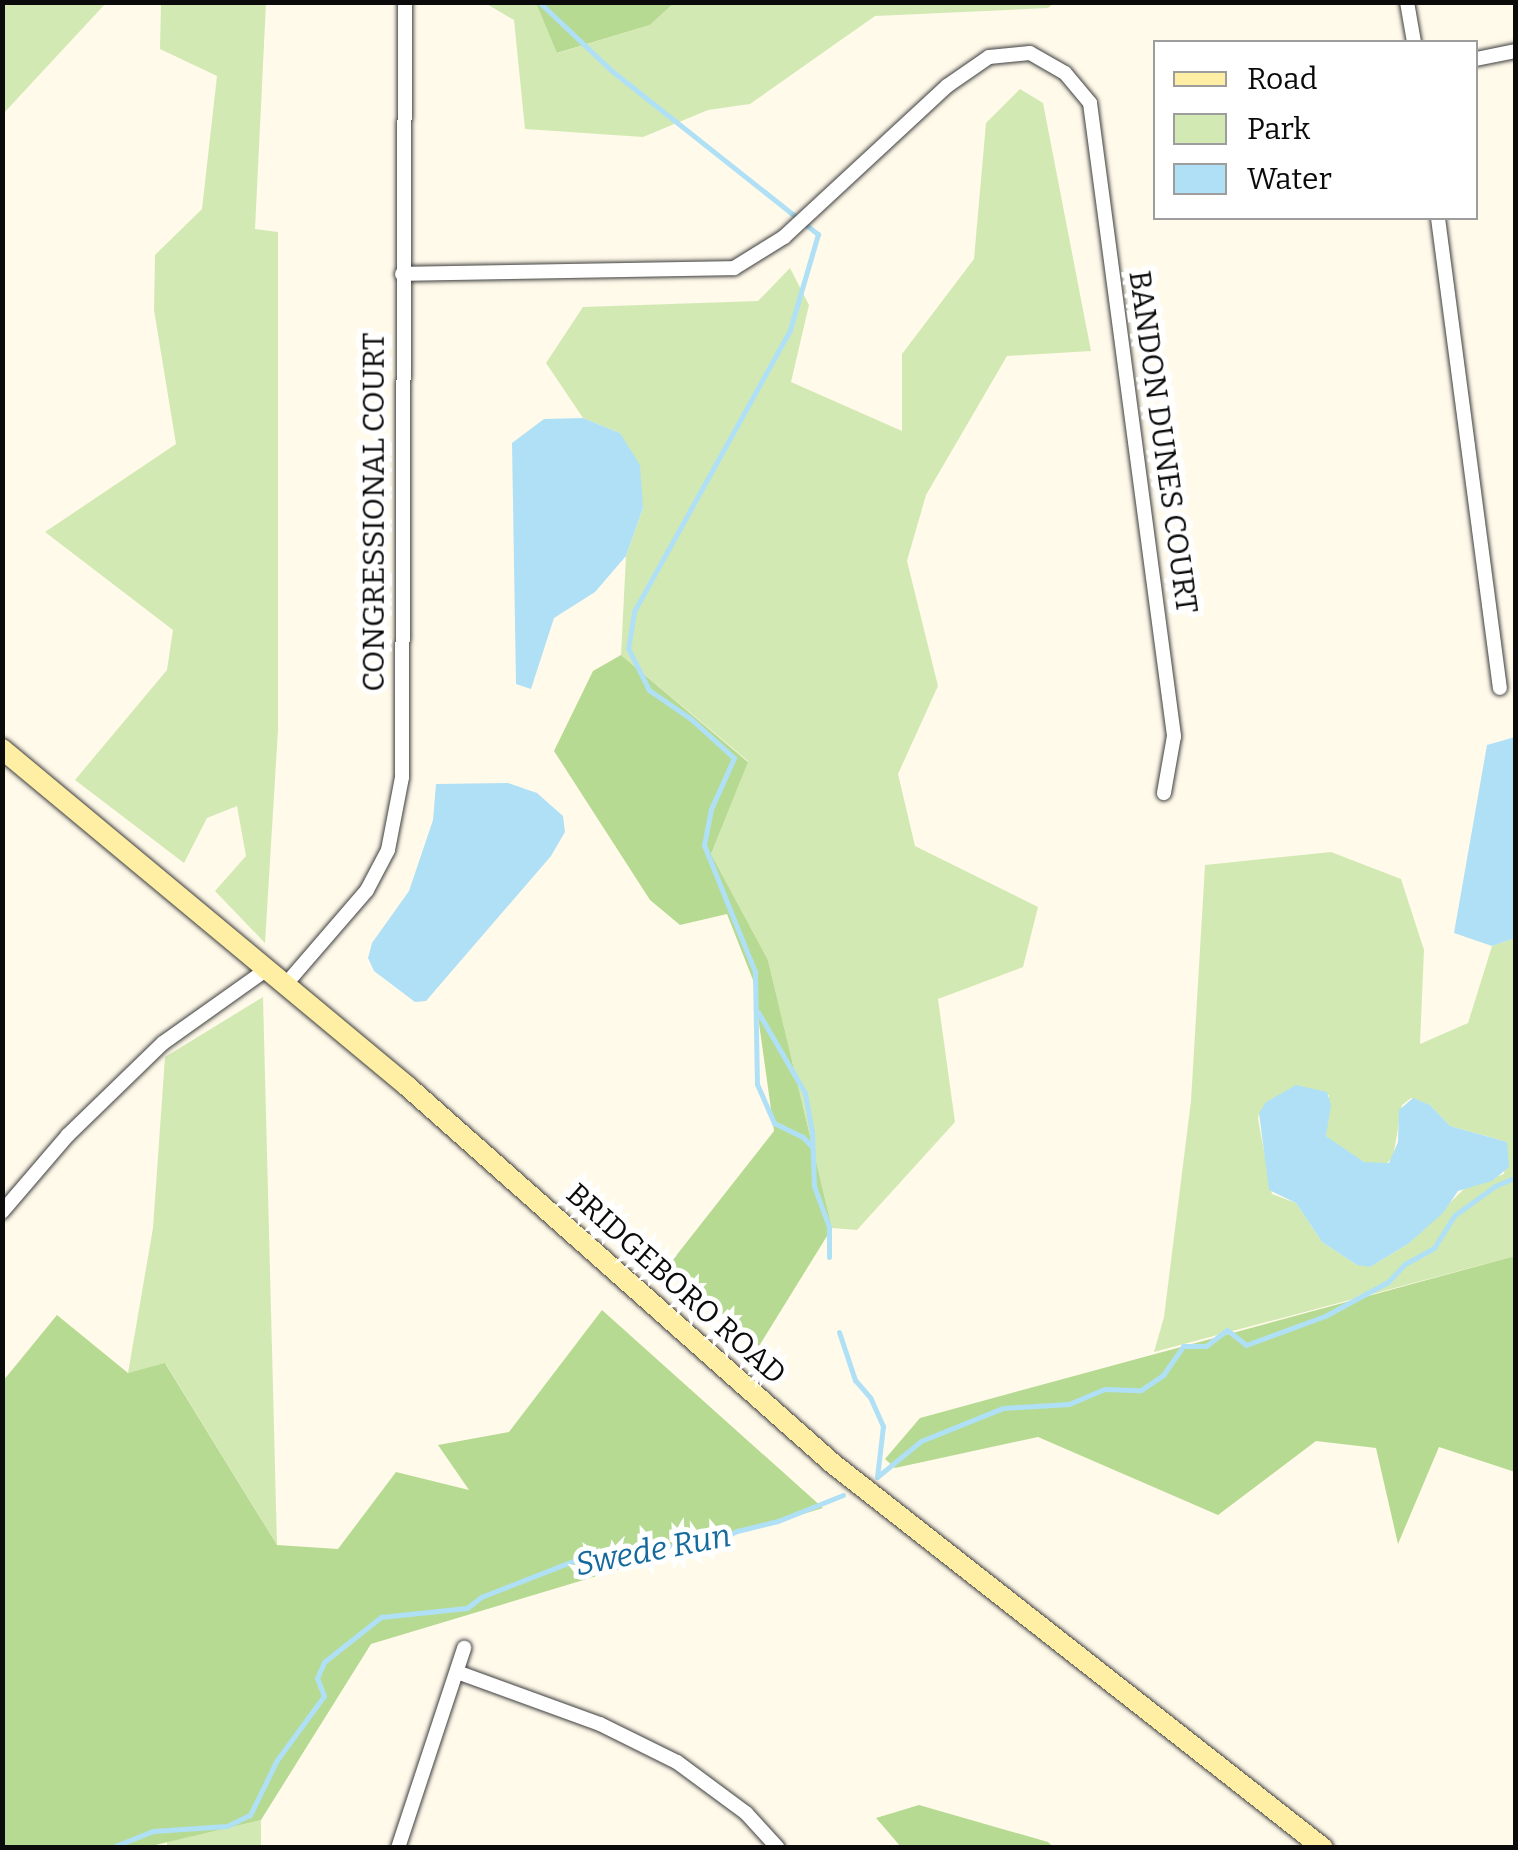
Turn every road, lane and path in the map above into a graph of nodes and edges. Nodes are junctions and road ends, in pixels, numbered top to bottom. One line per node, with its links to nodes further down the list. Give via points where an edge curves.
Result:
1 (404, 2): 7 (street, CONGRESSIONAL COURT)
2 (1407, 2): 3 (street)
3 (1414, 40)
4 (1516, 51): 5 (street)
5 (1478, 58)
6 (1438, 220): 8 (street)
7 (402, 274): 10 (street, BANDON DUNES COURT, via 734,268 784,237 948,86 990,57 1030,53 1065,73 1090,103 1174,736); 12 (street, CONGRESSIONAL COURT, via 402,777 388,850 367,890)
8 (1500, 688)
9 (2, 749): 11 (main road, BRIDGEBORO ROAD)
10 (1164, 793)
11 (266, 968): 12 (main road, BRIDGEBORO ROAD); 13 (street, via 151,1054)
12 (286, 984): 18 (main road, BRIDGEBORO ROAD, via 832,1463)
13 (2, 1212)
14 (464, 1648): 15 (street)
15 (457, 1672): 16 (street); 17 (street, via 600,1724 676,1762 746,1813)
16 (398, 1848)
17 (778, 1848)
18 (1323, 1848)

